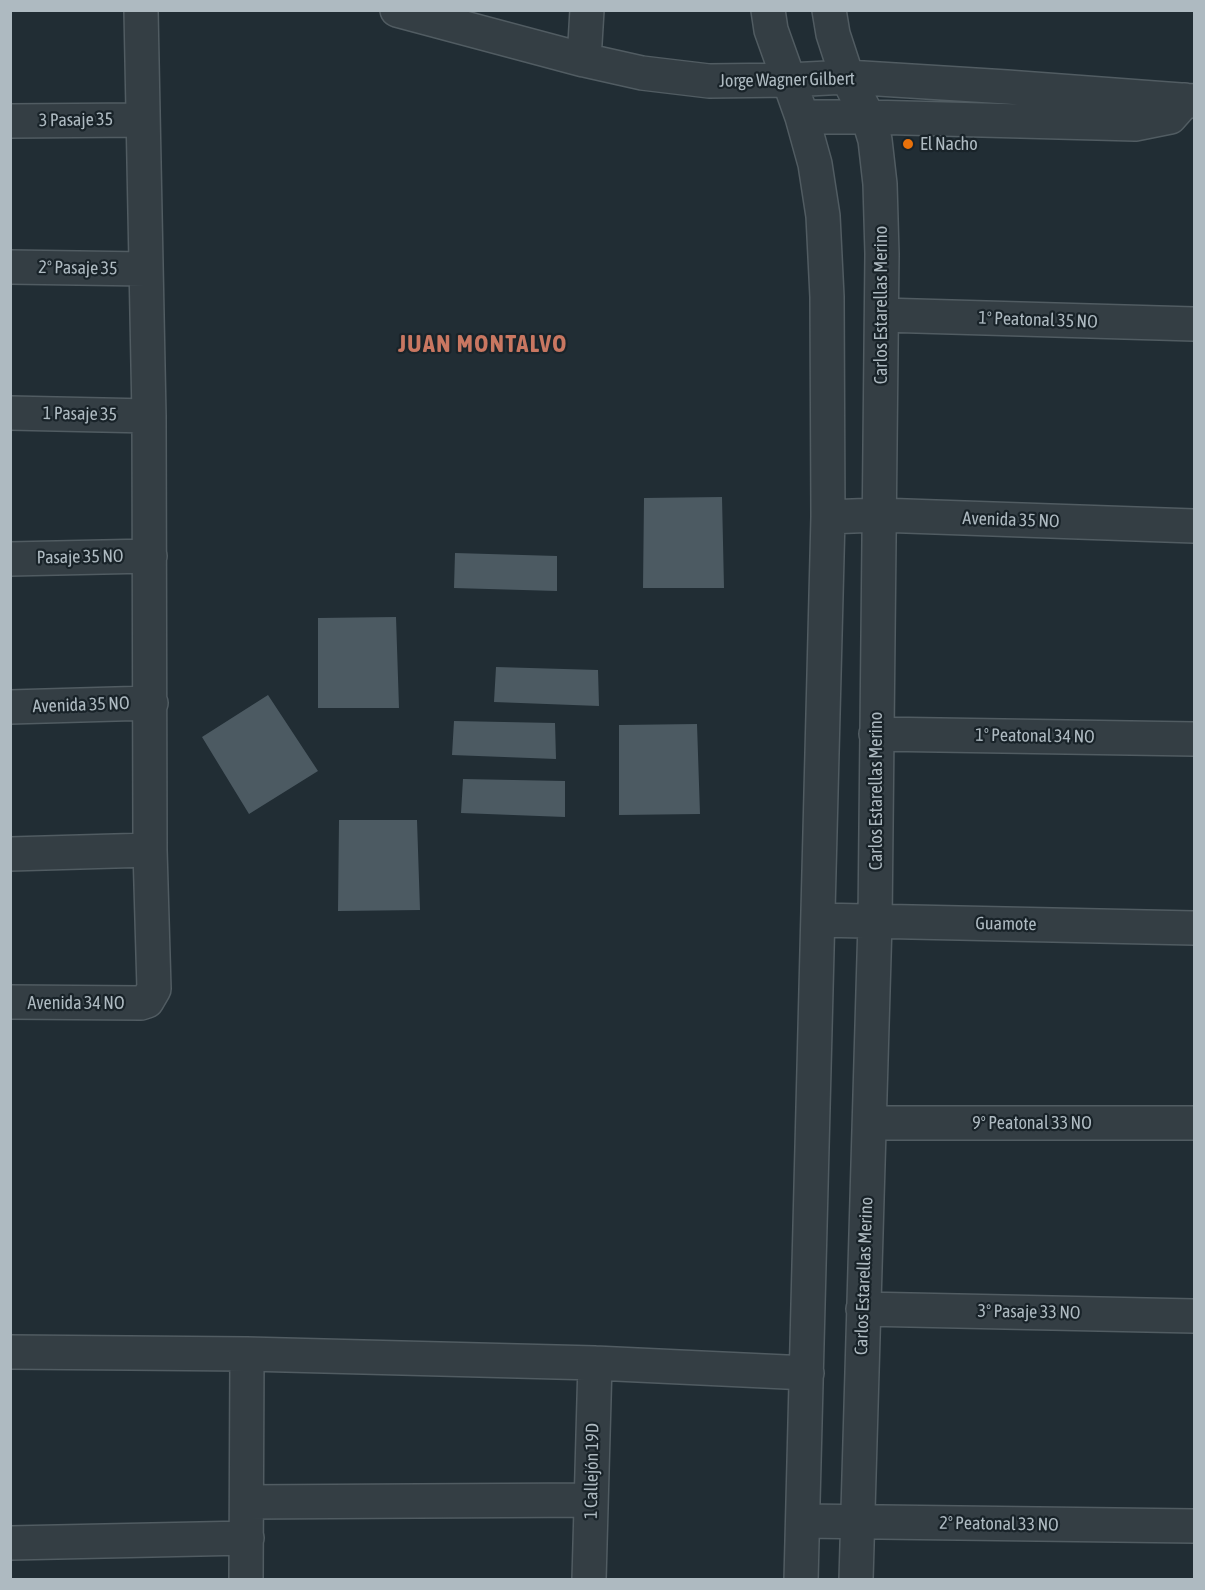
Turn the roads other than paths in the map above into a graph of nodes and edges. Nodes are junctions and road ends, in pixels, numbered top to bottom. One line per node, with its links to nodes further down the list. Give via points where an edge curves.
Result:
1 (141, 10): 12 (street)
2 (586, 10): 6 (street)
3 (768, 10): 8 (street, via 779,58)
4 (829, 10): 7 (street, Carlos Estarellas Merino)
5 (413, 13): 6 (street, Jorge Wagner Gilbert)
6 (584, 60): 8 (street, Jorge Wagner Gilbert, via 642,73 709,81)
7 (847, 77): 8 (street, Jorge Wagner Gilbert); 9 (street, Jorge Wagner Gilbert); 11 (street, Carlos Estarellas Merino)
8 (789, 80): 10 (street)
9 (1190, 101): 11 (street, Jorge Wagner Gilbert, via 1170,117 1135,124)
10 (802, 117): 11 (street, Jorge Wagner Gilbert); 21 (street, via 823,216)
11 (868, 117): 16 (street, Carlos Estarellas Merino, via 880,184)
12 (141, 120): 13 (street, 3 Pasaje 35); 15 (street)
13 (10, 121)
14 (10, 267): 15 (street, 2° Pasaje 35)
15 (146, 269): 19 (street)
16 (882, 315): 17 (street, 1° Peatonal 35 NO); 20 (street, Carlos Estarellas Merino)
17 (1194, 324)
18 (10, 413): 19 (street, 1 Pasaje 35)
19 (149, 416): 23 (street)
20 (879, 515): 21 (street, Avenida 35 NO); 22 (street, Avenida 35 NO); 27 (street, Carlos Estarellas Merino)
21 (828, 517): 31 (street)
22 (1194, 526)
23 (150, 555): 24 (street, Pasaje 35 NO); 25 (street)
24 (10, 559)
25 (151, 703): 26 (street, Avenida 35 NO); 29 (street)
26 (10, 708)
27 (876, 734): 28 (street, 1° Peatonal 34 NO); 32 (street, Carlos Estarellas Merino)
28 (1194, 739)
29 (150, 850): 30 (street); 34 (street, Avenida 34 NO, via 154,989 147,1002)
30 (10, 854)
31 (818, 920): 32 (street, Guamote); 42 (street)
32 (874, 922): 33 (street, Guamote); 35 (street, Carlos Estarellas Merino)
33 (1194, 928)
34 (10, 1002)
35 (870, 1123): 36 (street, 9° Peatonal 33 NO); 37 (street, Carlos Estarellas Merino)
36 (1194, 1124)
37 (863, 1309): 38 (street, 3° Pasaje 33 NO); 46 (street, Carlos Estarellas Merino)
38 (1194, 1316)
39 (10, 1352): 40 (street)
40 (247, 1354): 41 (street); 44 (street)
41 (595, 1363): 42 (street); 43 (street, 1 Callejón 19D)
42 (807, 1373): 45 (street)
43 (591, 1500): 44 (street); 51 (street, 1 Callejón 19D)
44 (247, 1502): 48 (street)
45 (803, 1521): 46 (street, 2° Peatonal 33 NO); 52 (street)
46 (858, 1522): 47 (street, 2° Peatonal 33 NO); 53 (street, Carlos Estarellas Merino)
47 (1194, 1526)
48 (247, 1538): 49 (street); 50 (street)
49 (10, 1543)
50 (246, 1580)
51 (589, 1580)
52 (801, 1580)
53 (856, 1580)

